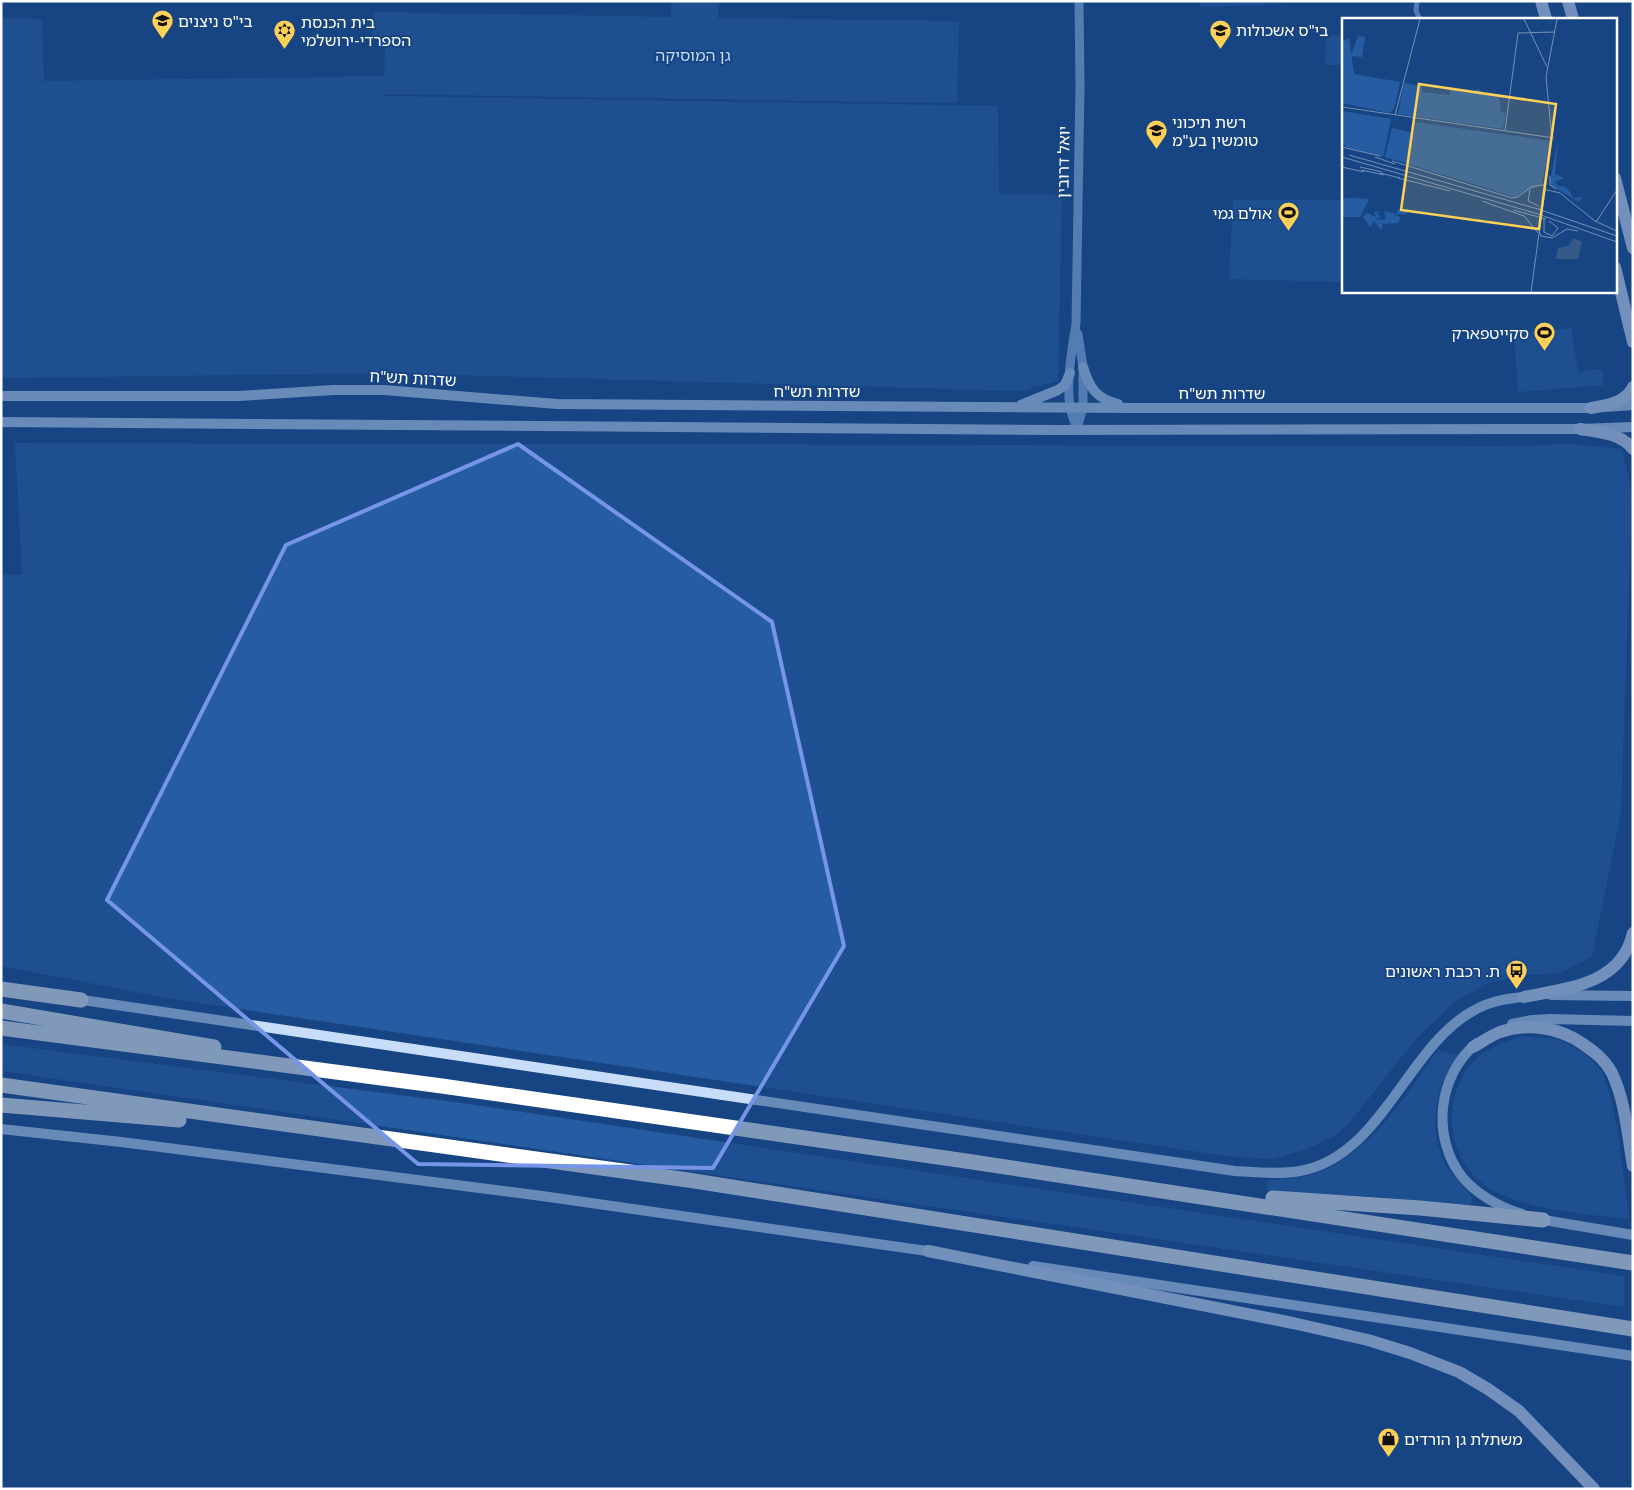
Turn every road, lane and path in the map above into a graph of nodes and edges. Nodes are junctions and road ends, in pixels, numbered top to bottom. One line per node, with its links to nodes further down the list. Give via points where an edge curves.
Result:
1 (1079, 1): 11 (street, יואל דרובין)
2 (1417, 1): 5 (street)
3 (1541, 1): 6 (main road)
4 (1568, 1): 7 (main road)
5 (1420, 18)
6 (1546, 18)
7 (1573, 18)
8 (1616, 182): 9 (main road)
9 (1633, 248)
10 (1616, 272): 12 (main road)
11 (1076, 324): 13 (street, יואל דרובין); 14 (street, יואל דרובין)
12 (1633, 342)
13 (1083, 367): 20 (street, יואל דרובין); 21 (main road, via 1095,393)
14 (1070, 373): 18 (main road, via 1065,385 1058,390); 19 (street, יואל דרובין)
15 (1633, 387): 22 (main road, via 1622,399)
16 (1, 396): 18 (main road, שדרות תש"ח, via 239,396 384,390 557,404)
17 (1633, 405): 22 (main road, שדרות תש"ח)
18 (1015, 407): 19 (main road, שדרות תש"ח)
19 (1070, 407): 20 (main road, שדרות תש"ח); 25 (street, יואל דרובין)
20 (1083, 407): 21 (main road, שדרות תש"ח); 25 (street, יואל דרובין)
21 (1131, 408): 22 (main road, שדרות תש"ח)
22 (1591, 408)
23 (1, 422): 25 (main road)
24 (1633, 427): 26 (main road)
25 (1077, 429): 26 (main road)
26 (1580, 429): 27 (main road, via 1614,436 1626,441)
27 (1633, 449)
28 (1633, 933): 32 (main road, via 1622,960 1600,976 1579,986)
29 (1, 983): 33 (main road)
30 (1, 989): 33 (highway)
31 (1633, 996): 32 (main road)
32 (1524, 997): 33 (main road, via 1488,1004 1456,1023 1429,1050 1379,1117 1344,1151 1316,1167 1269,1173 1215,1168)
33 (81, 1000)
34 (1, 1011): 39 (highway)
35 (1633, 1021): 37 (main road, via 1550,1019 1516,1022 1496,1030)
36 (1, 1028): 39 (highway)
37 (1473, 1047): 43 (main road, via 1500,1032 1537,1027 1574,1037 1604,1058 1619,1093); 45 (main road, via 1457,1067 1444,1098 1442,1116 1449,1155 1463,1177 1485,1198)
38 (1, 1085): 42 (highway)
39 (442, 1086): 44 (highway)
40 (1, 1105): 42 (highway)
41 (1, 1129): 47 (main road, via 542,1196)
42 (344, 1133): 49 (highway, via 688,1180)
43 (1633, 1166)
44 (1163, 1190): 45 (highway); 48 (highway)
45 (1543, 1220): 46 (main road)
46 (1633, 1235)
47 (928, 1251): 50 (main road); 51 (main road, via 1293,1323 1410,1353 1459,1372 1519,1411)
48 (1633, 1263)
49 (1633, 1329)
50 (1633, 1356)
51 (1594, 1489)

